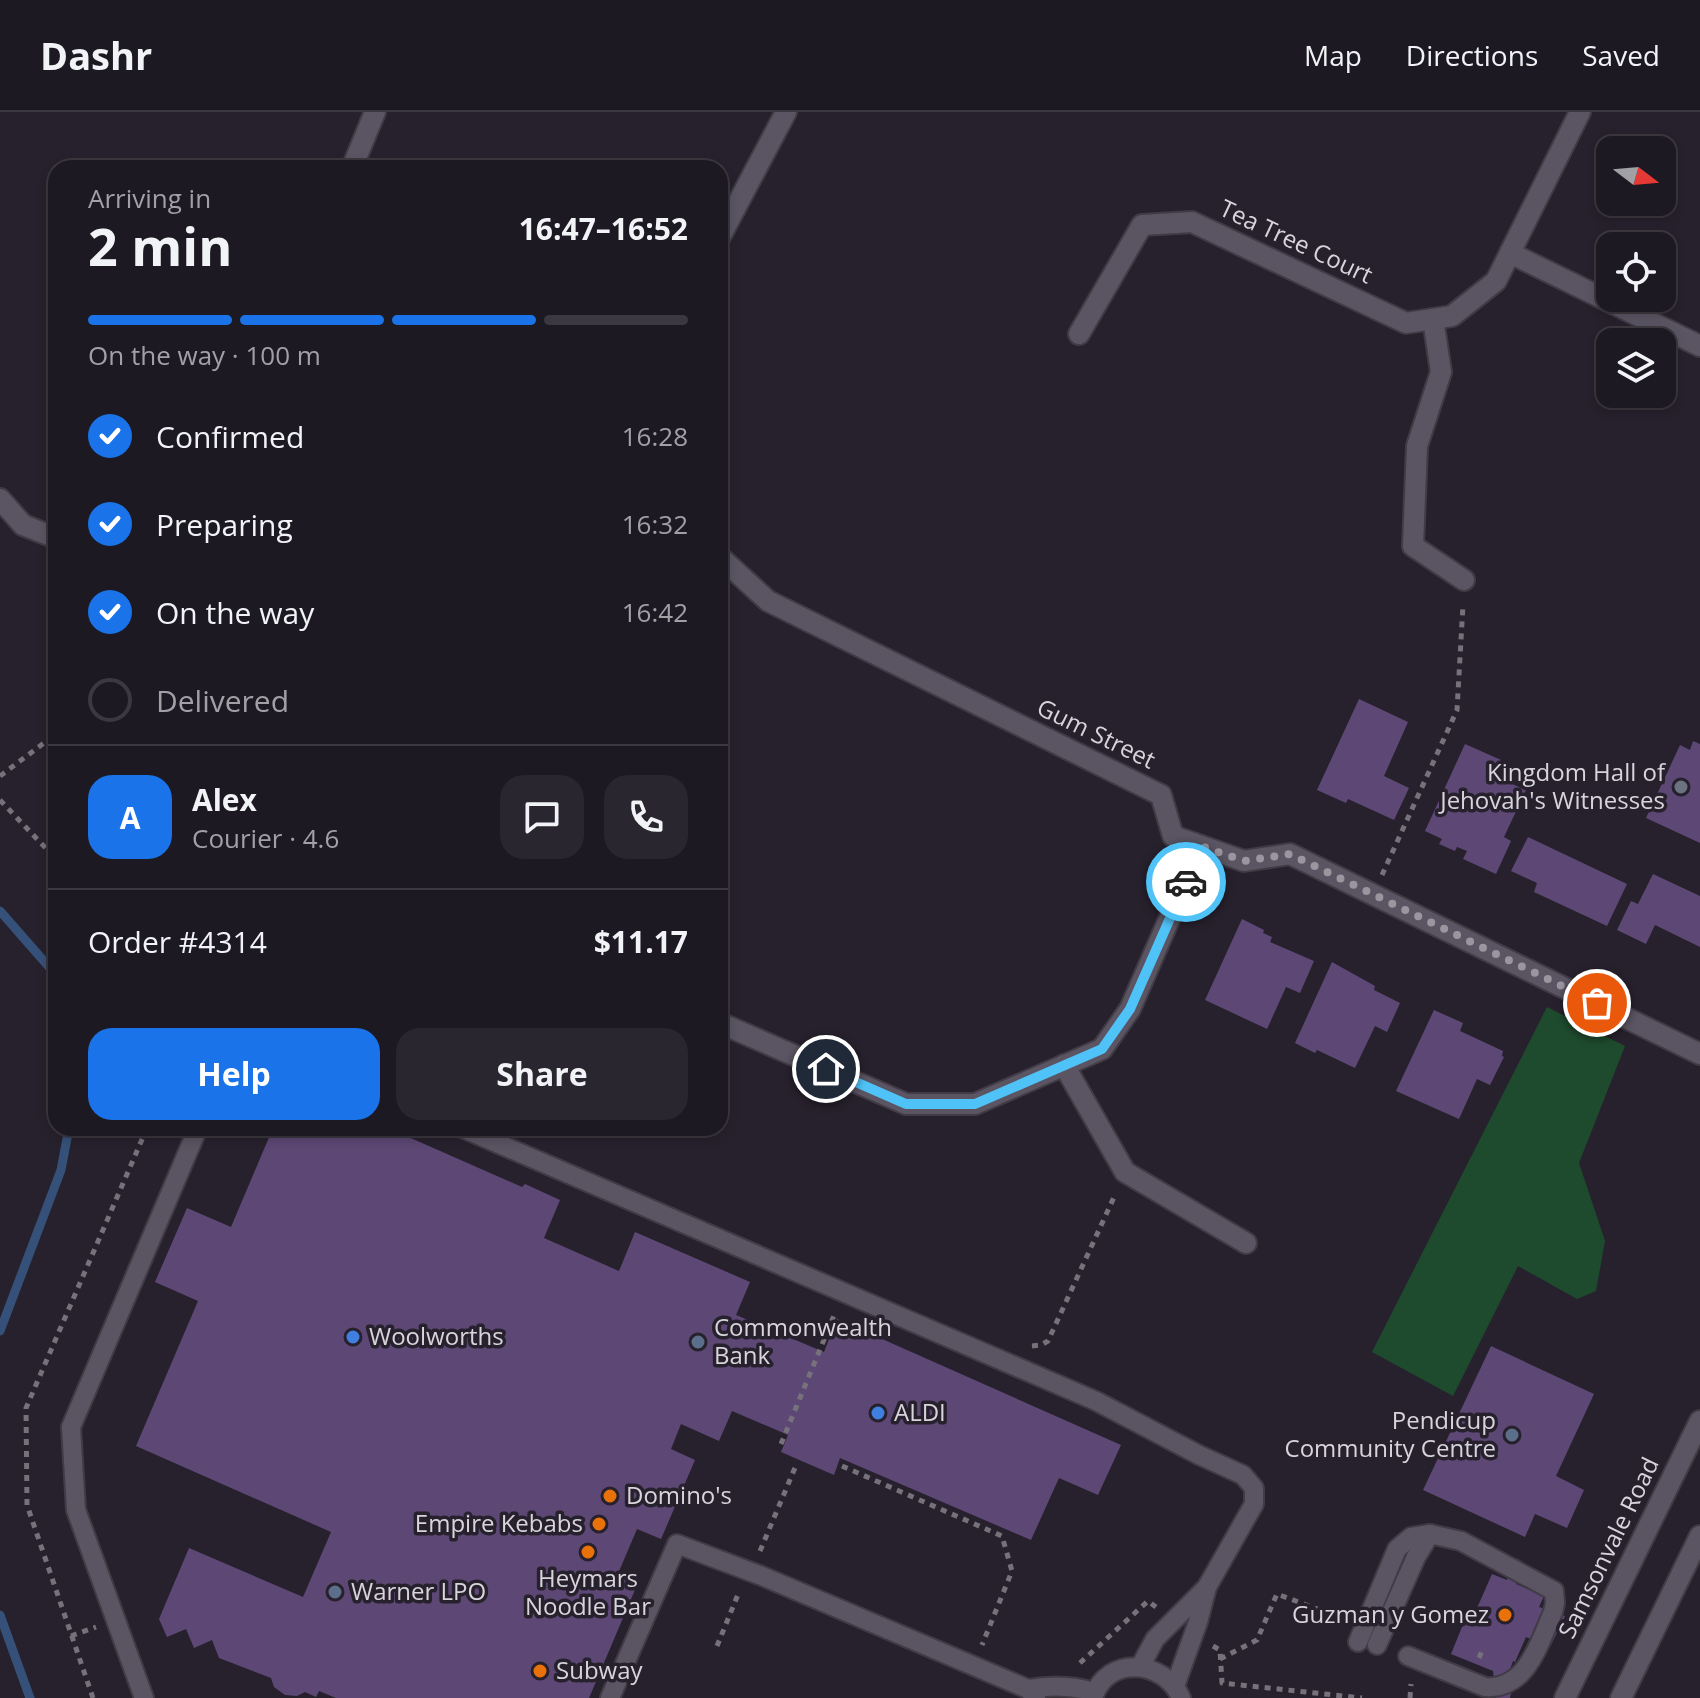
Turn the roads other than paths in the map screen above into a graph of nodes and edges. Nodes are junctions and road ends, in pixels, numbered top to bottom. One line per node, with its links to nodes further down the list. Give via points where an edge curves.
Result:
1 (375, 112): 4 (street)
2 (786, 112): 5 (street)
3 (1580, 112): 6 (street)
4 (355, 160)
5 (728, 222)
6 (1510, 253): 7 (street, via 1496,281 1452,316); 9 (street)
7 (1433, 319): 8 (street, Tea Tree Court, via 1406,323 1192,222 1142,225); 13 (street, via 1441,372 1417,446 1413,546)
8 (1079, 334)
9 (1700, 346)
10 (0, 499): 11 (street, via 23,525)
11 (48, 535)
12 (728, 564): 14 (street, Gum Street, via 768,601 1161,795 1173,836)
13 (1464, 580)
14 (1201, 846): 16 (street, Gum Street, via 1244,861 1290,854); 17 (street, via 1130,1009 1102,1049)
15 (728, 1026): 17 (street, via 906,1104 975,1104)
16 (1700, 1054)
17 (1064, 1065): 20 (street, via 1125,1172)
18 (195, 1136): 30 (lane, via 71,1427 76,1510)
19 (481, 1136): 23 (lane, via 1096,1401 1243,1475 1254,1488 1254,1504)
20 (1246, 1243)
21 (1700, 1421): 32 (street, Samsonvale Road)
22 (1700, 1536): 33 (street)
23 (1207, 1587): 26 (lane, via 1155,1639); 27 (lane)
24 (1367, 1644): 25 (lane, via 1430,1534 1461,1541 1554,1591 1555,1603 1524,1672 1514,1681 1485,1687)
25 (1408, 1656)
26 (1140, 1667): 27 (lane, via 1166,1676); 29 (lane, via 1115,1672)
27 (1178, 1692)
28 (1032, 1694): 29 (lane, via 1046,1686 1078,1687); 31 (lane, via 677,1544)
29 (1093, 1695)
30 (144, 1698)
31 (610, 1698)
32 (1565, 1698)
33 (1621, 1698)

